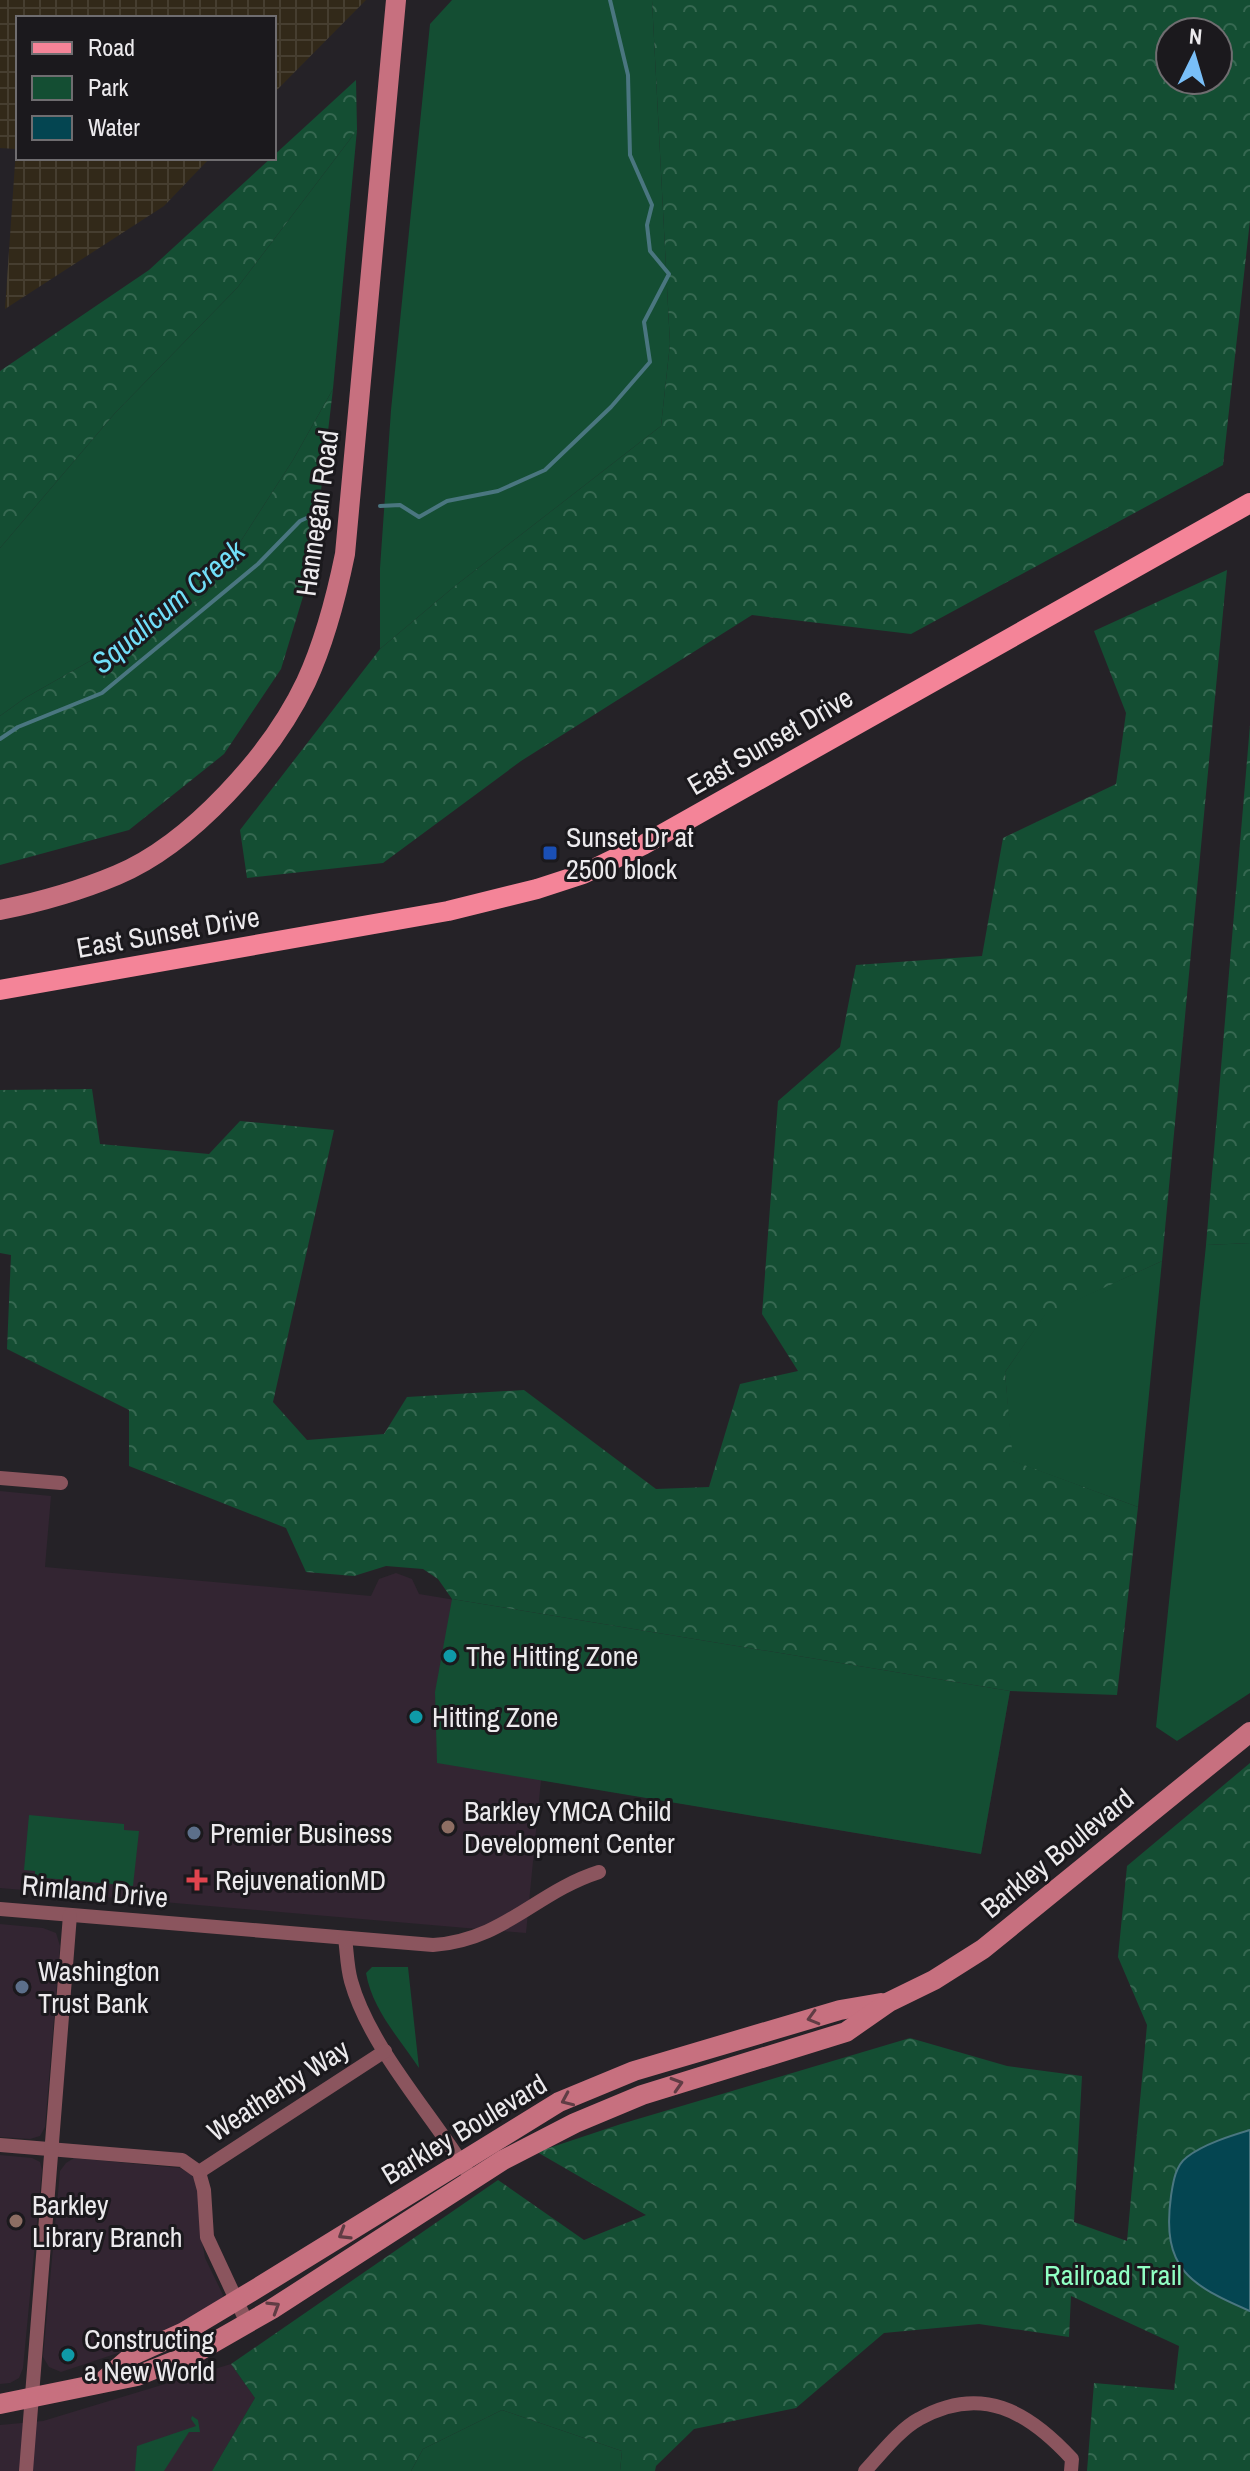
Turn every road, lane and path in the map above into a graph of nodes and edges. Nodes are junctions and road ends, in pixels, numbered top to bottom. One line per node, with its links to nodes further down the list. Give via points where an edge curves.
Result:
1 (396, 0): 3 (main road, Hannegan Road, via 345,554 327,628 305,683 264,748 225,796 181,837 120,874 51,899)
2 (1250, 503): 4 (main road, East Sunset Drive, via 583,874 448,911)
3 (0, 910)
4 (0, 990)
5 (0, 1478): 6 (street)
6 (61, 1483)
7 (1250, 1732): 12 (main road, Barkley Boulevard, via 983,1949)
8 (599, 1872): 11 (street, Rimland Drive, via 577,1879 484,1935 456,1944)
9 (0, 1909): 10 (street, Rimland Drive)
10 (70, 1915): 11 (street, Rimland Drive); 15 (street)
11 (345, 1938): 13 (street, via 350,1979)
12 (889, 2002): 16 (main road, Barkley Boulevard, one-way to 16, via 840,2010 634,2071 559,2102); 18 (main road, Barkley Boulevard, one-way to 12, via 575,2123 642,2095 846,2032)
13 (385, 2051): 16 (street); 17 (street, Weatherby Way)
14 (0, 2145): 15 (street)
15 (52, 2150): 17 (street, via 182,2160); 22 (street)
16 (460, 2162): 18 (street); 19 (main road, Barkley Boulevard, one-way to 19)
17 (199, 2172): 19 (street, via 207,2237)
18 (472, 2181): 20 (main road, Barkley Boulevard, one-way to 18)
19 (236, 2301): 20 (street); 21 (main road, Barkley Boulevard, via 133,2355)
20 (247, 2323): 21 (main road, Barkley Boulevard, via 185,2357 137,2376)
21 (101, 2382): 22 (main road, Barkley Boulevard)
22 (31, 2399): 23 (main road, Barkley Boulevard); 25 (street)
23 (0, 2404)
24 (1072, 2465): 26 (street, via 1051,2436 1016,2412 969,2401 918,2419)
25 (26, 2471)
26 (865, 2471)

